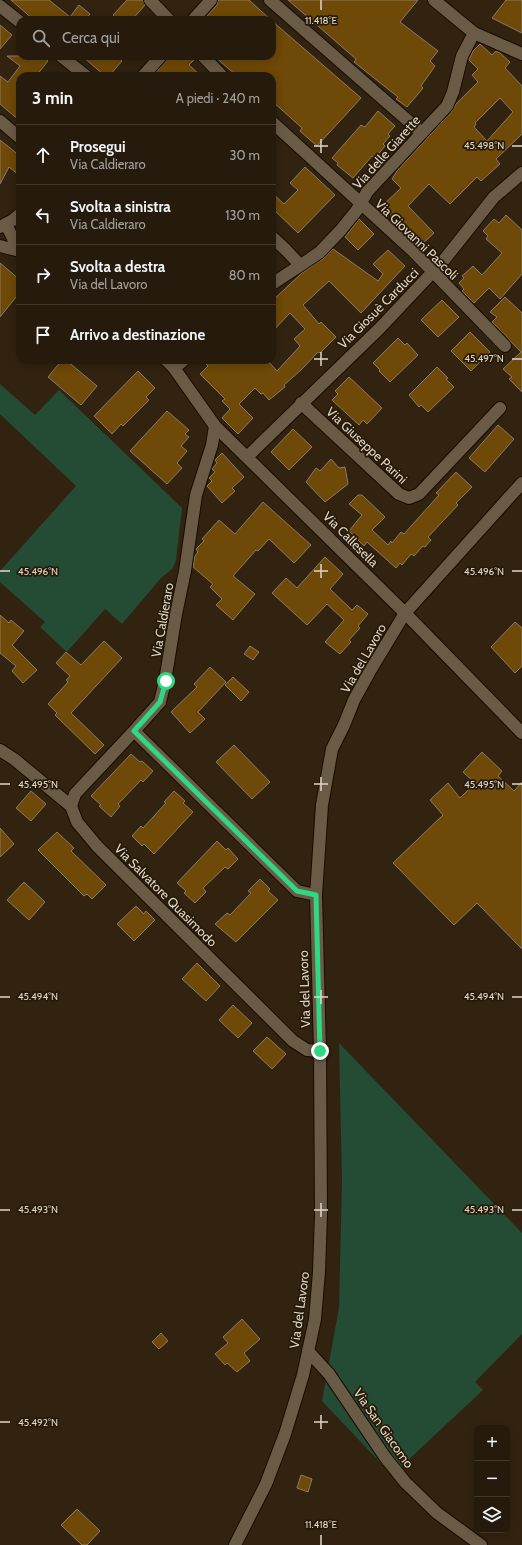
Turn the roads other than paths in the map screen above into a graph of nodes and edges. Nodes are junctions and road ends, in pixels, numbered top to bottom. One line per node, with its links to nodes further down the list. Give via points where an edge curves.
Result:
1 (150, 0): 6 (street)
2 (211, 0): 7 (street)
3 (270, 0): 19 (street)
4 (434, 0): 9 (street)
5 (0, 6): 8 (street)
6 (165, 16)
7 (197, 16)
8 (16, 19)
9 (474, 33): 10 (street); 19 (street, Via delle Giarette, via 462,56 447,106)
10 (522, 54)
11 (66, 60): 14 (street)
12 (157, 60): 15 (street)
13 (207, 60): 16 (street)
14 (81, 72)
15 (147, 72)
16 (218, 72)
17 (0, 121): 20 (street)
18 (276, 126): 22 (street, Via Giovanni Pascoli)
19 (422, 133): 22 (street, Via delle Giarette)
20 (16, 135)
21 (522, 173): 29 (street, Via Giosuè Carducci, via 494,198)
22 (360, 203): 28 (street, Via delle Giarette, via 340,231 320,252); 29 (street, Via Giovanni Pascoli, via 412,250)
23 (12, 223): 24 (street)
24 (16, 239)
25 (276, 241): 28 (street)
26 (0, 246): 27 (street)
27 (16, 250)
28 (300, 265): 30 (street, Via delle Giarette)
29 (433, 273): 31 (street, Via Giovanni Pascoli); 33 (street, Via Giosuè Carducci, via 379,329)
30 (276, 281)
31 (505, 346)
32 (170, 364): 35 (street, Via Callesella)
33 (301, 403): 34 (street, Via Giuseppe Parini, via 399,494 409,498 419,494); 36 (street, Via Giosuè Carducci)
34 (500, 408)
35 (215, 426): 36 (street, Via Callesella); 39 (street, Via Caldieraro, via 212,445 196,496 166,681 160,702)
36 (247, 457): 38 (street, Via Callesella)
37 (522, 483): 38 (street, Via del Lavoro)
38 (405, 613): 40 (street, Via Callesella); 43 (street, Via del Lavoro, via 364,682 332,749 322,805)
39 (134, 731): 42 (street, Via Caldieraro, via 75,794); 43 (street, via 297,891)
40 (522, 733)
41 (0, 750): 42 (street, Via Salvatore Quasimodo)
42 (71, 806): 44 (street, Via Salvatore Quasimodo, via 77,822 97,846 287,1035 307,1050)
43 (316, 895): 44 (street, Via del Lavoro)
44 (320, 1051): 45 (street, Via del Lavoro, via 320,1265 315,1318)
45 (308, 1351): 46 (street, Via del Lavoro, via 285,1434 266,1484); 47 (street, Via San Giacomo, via 329,1374 384,1457 405,1482 437,1513)
46 (235, 1545)
47 (481, 1545)

